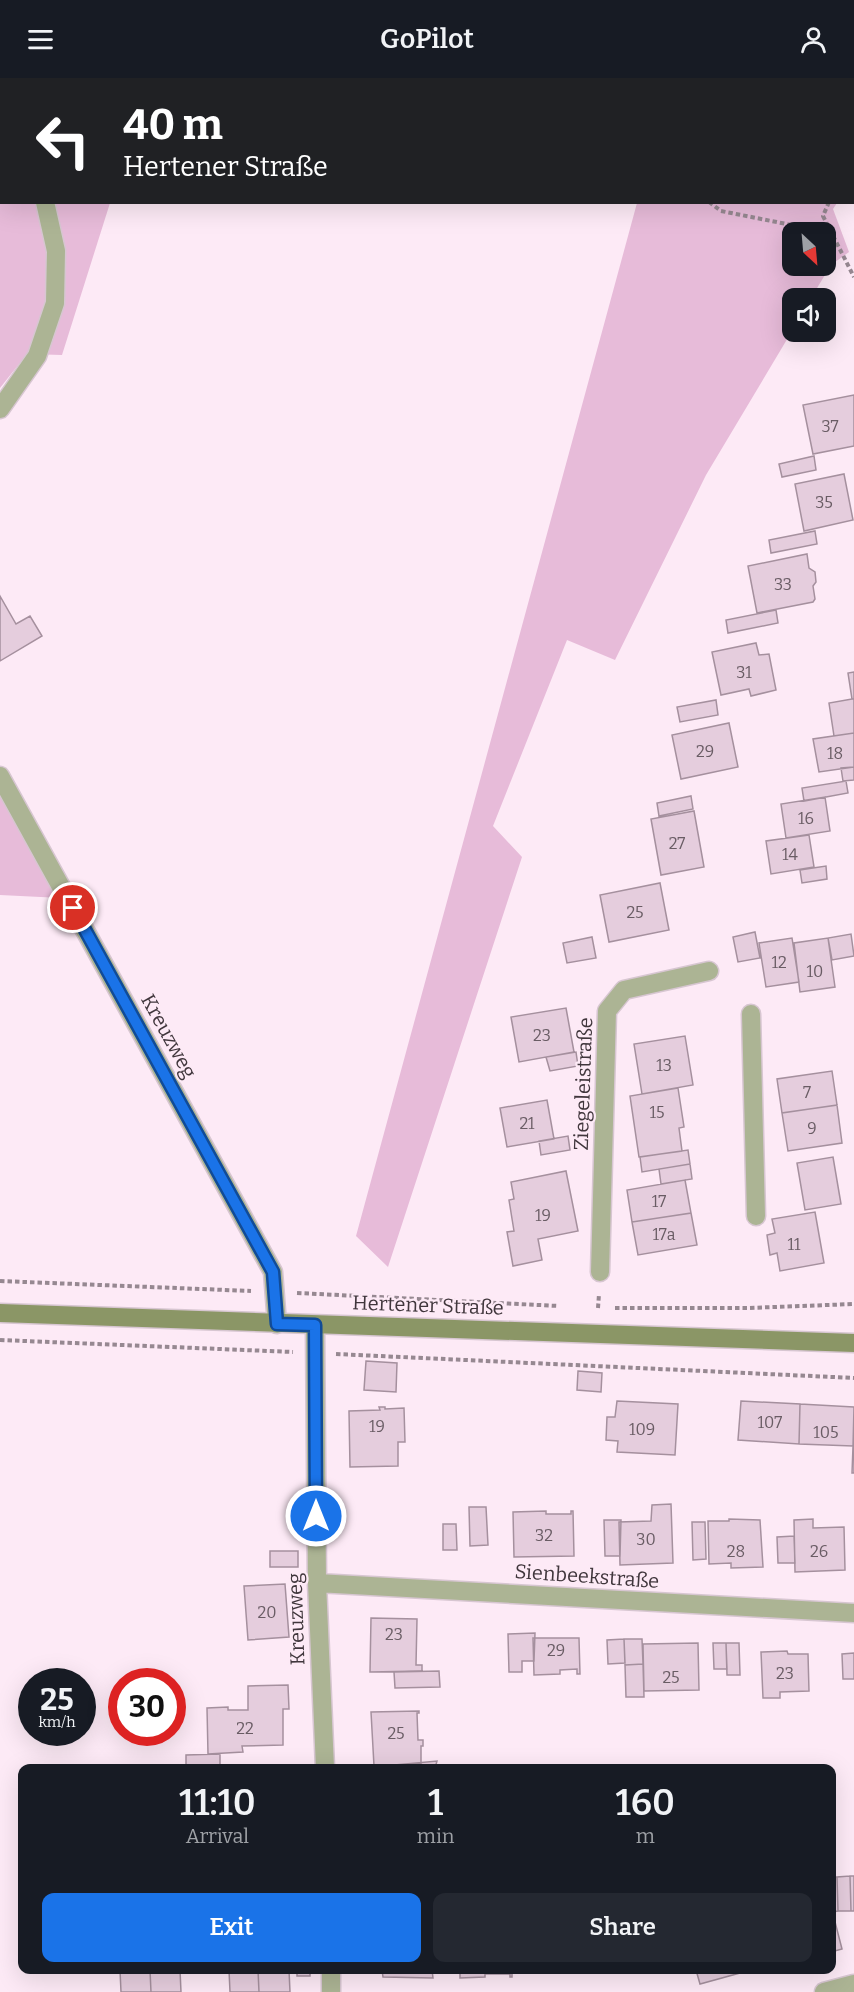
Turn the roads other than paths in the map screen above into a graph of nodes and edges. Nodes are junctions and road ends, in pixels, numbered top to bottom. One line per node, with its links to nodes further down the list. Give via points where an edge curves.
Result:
1 (45, 204): 2 (street, via 56,251 55,303 37,356)
2 (0, 409)
3 (0, 776): 9 (street, Kreuzweg, via 273,1272)
4 (709, 971): 7 (street, Ziegeleistraße, via 624,990 607,1011)
5 (752, 1014): 6 (street)
6 (756, 1216)
7 (600, 1272)
8 (0, 1313): 9 (main road, Hertener Straße)
9 (277, 1324): 10 (main road, Hertener Straße)
10 (315, 1325): 11 (main road, Hertener Straße); 12 (street, Kreuzweg)
11 (854, 1343)
12 (317, 1583): 13 (street, Sienbeekstraße); 14 (street, Kreuzweg)
13 (854, 1613)
14 (325, 1764)
15 (331, 1974): 17 (street)
16 (854, 1984): 18 (street)
17 (332, 1992)
18 (824, 1992)

